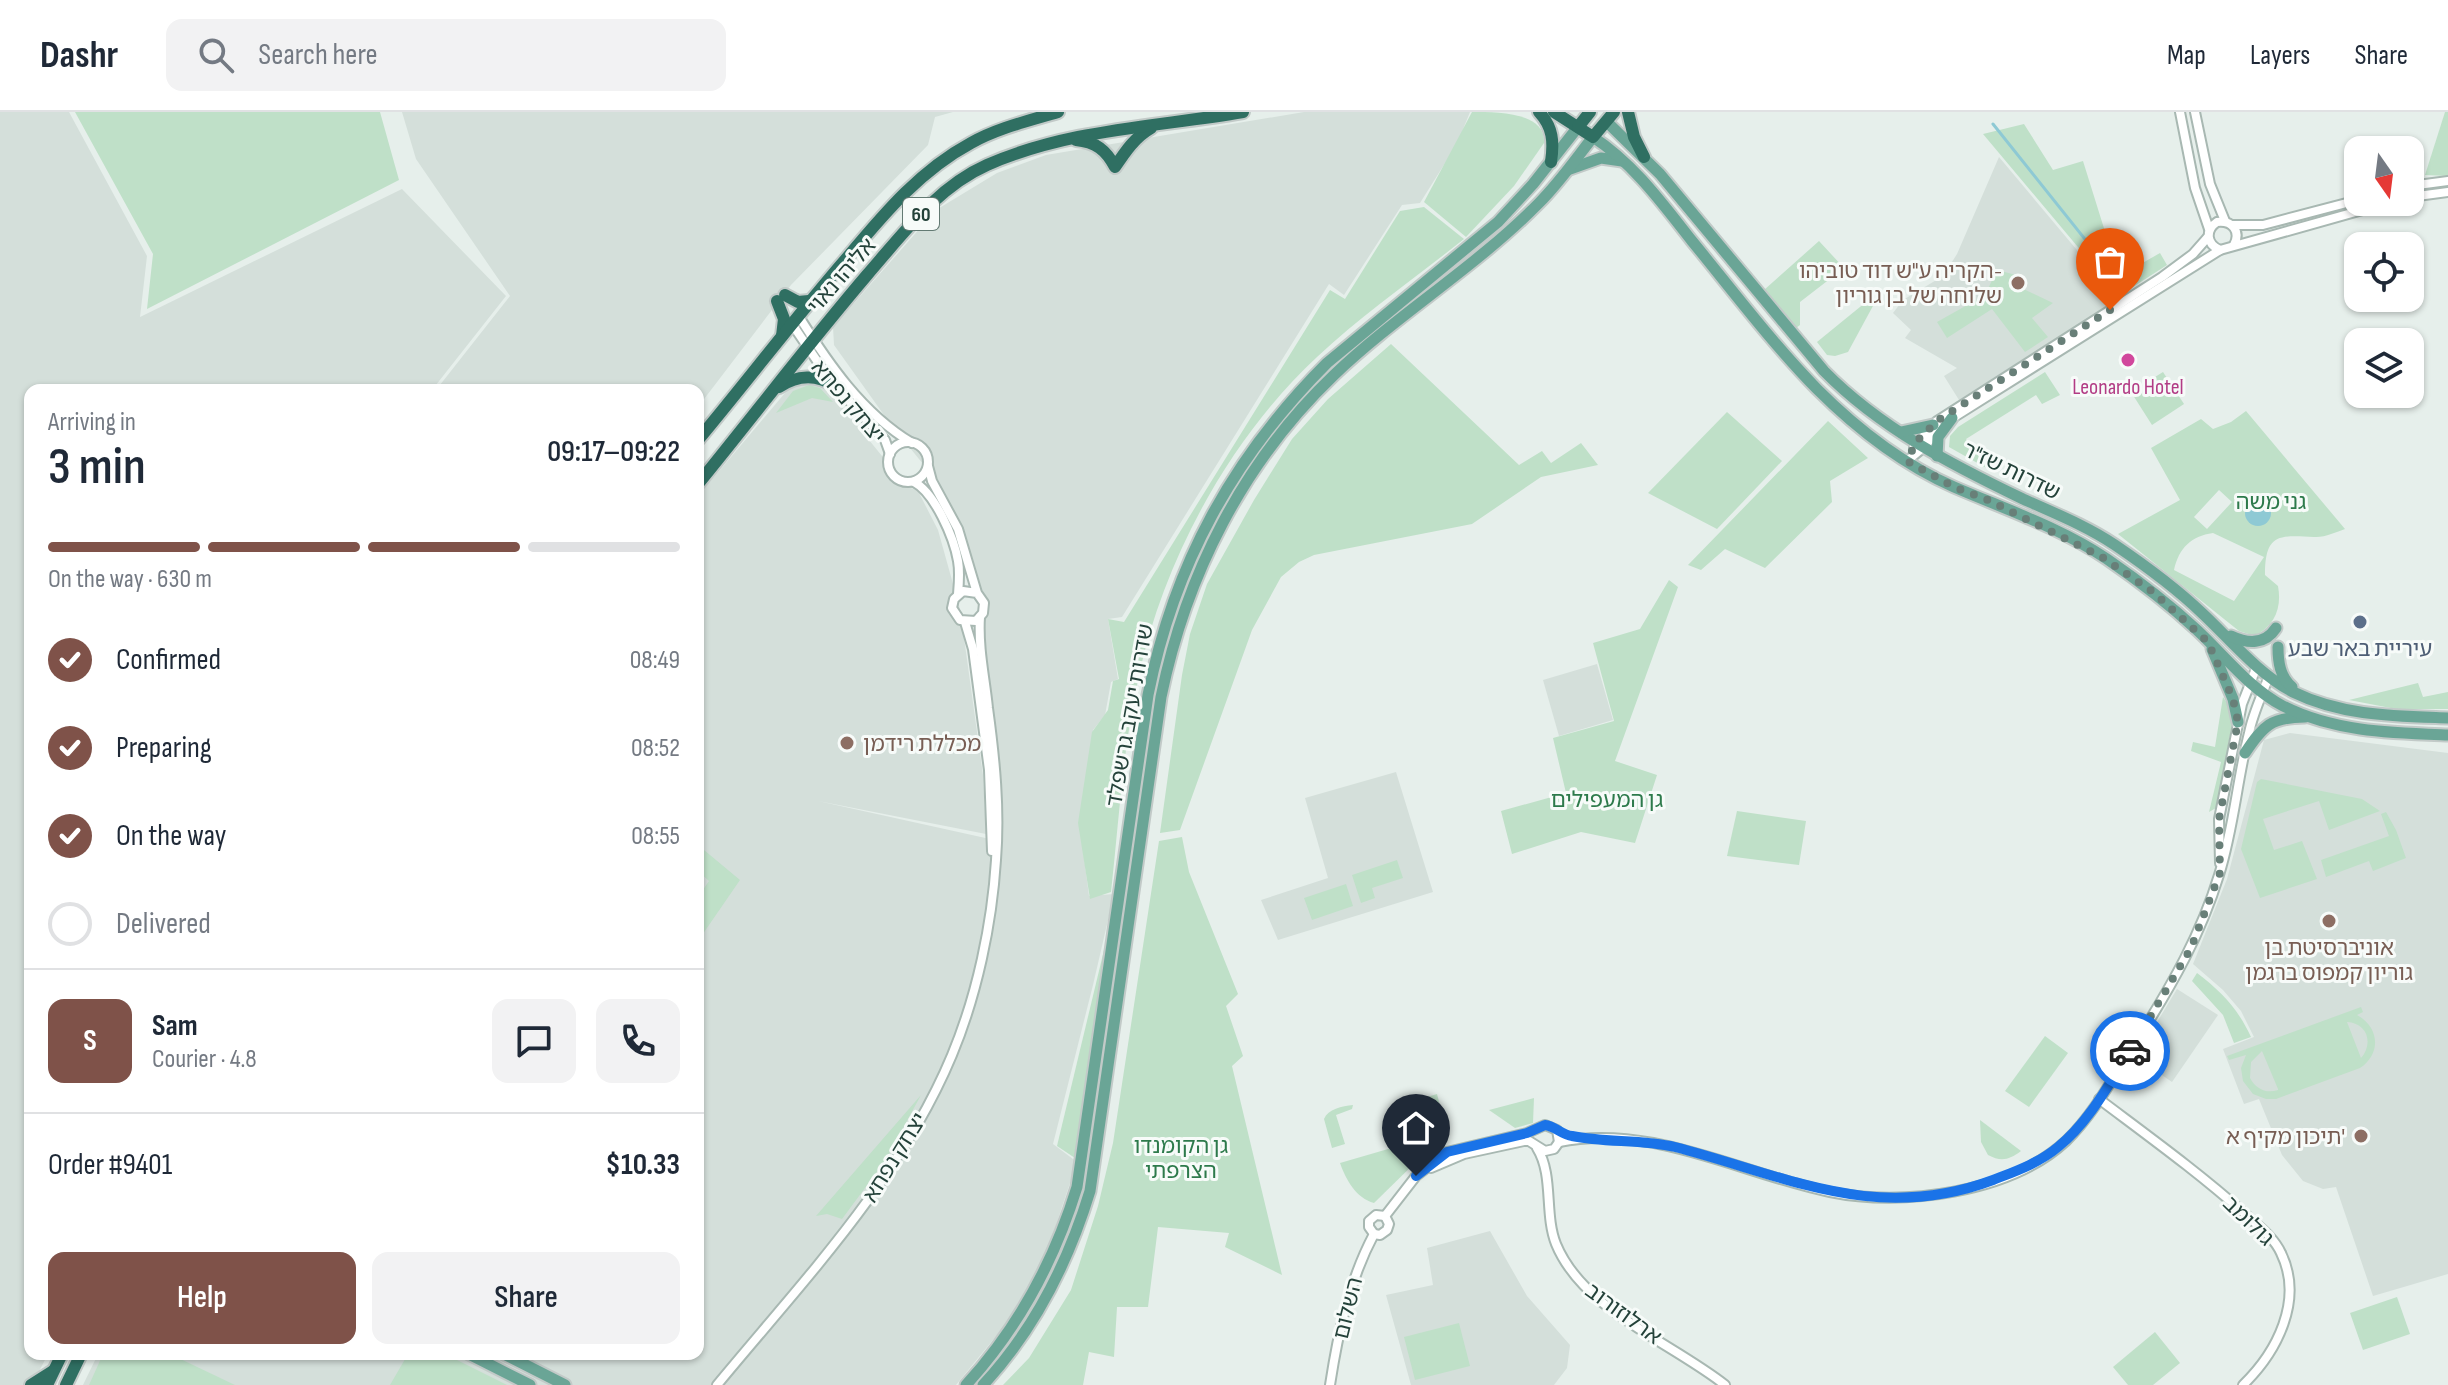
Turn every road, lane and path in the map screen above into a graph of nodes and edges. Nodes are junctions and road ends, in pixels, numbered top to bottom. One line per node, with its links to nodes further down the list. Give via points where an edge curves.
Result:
1 (1058, 112): 28 (highway, אליהו נאוי / 60, via 972,142 928,171)
2 (1243, 112): 10 (highway, אליהו נאוי / 60)
3 (1539, 112): 15 (highway, via 1552,133)
4 (1554, 112): 11 (highway)
5 (1591, 112): 9 (highway, שדרות שז"ר); 11 (highway)
6 (1628, 112): 14 (highway)
7 (2180, 112): 25 (street)
8 (2195, 112): 24 (street, via 2210,184)
9 (1610, 117): 12 (highway); 14 (main road, שדרות שז"ר)
10 (1157, 124): 13 (highway, אליהו נאוי / 60); 13 (highway, via 1141,133 1115,167 1094,144)
11 (1578, 127): 12 (highway); 15 (main road, שדרות יעקב גרשפלד)
12 (1593, 137): 16 (main road, שדרות שז"ר); 17 (main road, שדרות יעקב גרשפלד)
13 (1065, 138): 31 (highway, אליהו נאוי / 60, via 983,166 945,191)
14 (1644, 157): 36 (main road, שדרות שז"ר, via 1824,371)
15 (1551, 162): 87 (main road, שדרות יעקב גרשפלד, via 1498,222 1302,388 1247,456 1202,533 1165,621 1148,695 1077,1187 1039,1283)
16 (1625, 162): 17 (main road, via 1601,158); 42 (main road, שדרות שז"ר, via 1817,389)
17 (1566, 171): 88 (main road, שדרות יעקב גרשפלד, via 1493,245 1312,397 1258,463 1220,527 1178,625 1161,697 1090,1191 1051,1289)
18 (2448, 181): 19 (street)
19 (2424, 184)
20 (2448, 192): 21 (street)
21 (2424, 195)
22 (2344, 204): 24 (street, via 2263,225)
23 (2344, 215): 26 (street)
24 (2229, 223): 25 (street, via 2217,222); 26 (street, via 2237,235)
25 (2209, 233): 27 (street, via 2211,245); 35 (street, via 2193,254 2162,277)
26 (2233, 246): 27 (street)
27 (2220, 250): 34 (street)
28 (809, 301): 29 (highway, אליהו נאוי / 60); 30 (highway, via 781,298)
29 (795, 319): 30 (highway, אליהו נאוי / 60); 31 (street)
30 (782, 336): 37 (highway, אליהו נאוי / 60)
31 (810, 344): 32 (street, יצחק נפחא); 33 (highway, אליהו נאוי / 60); 38 (street, יצחק נפחא, via 863,403)
32 (835, 386): 33 (highway, via 806,377); 40 (street, יצחק נפחא, via 879,433)
33 (770, 393): 44 (highway, אליהו נאוי / 60)
34 (1952, 418): 39 (street); 41 (main road, via 1938,437)
35 (1933, 425): 36 (main road); 39 (street)
36 (1901, 432): 39 (main road, שדרות שז"ר)
37 (704, 433)
38 (912, 443): 40 (street, via 899,445); 43 (street, via 927,454)
39 (1920, 445): 41 (main road, שדרות שז"ר); 42 (street)
40 (890, 454): 45 (street, via 892,475)
41 (1937, 456): 51 (main road, שדרות שז"ר, via 2111,542 2164,579)
42 (1907, 461): 52 (main road, שדרות שז"ר, via 2102,557 2153,592)
43 (928, 466): 45 (street); 46 (street, via 963,544)
44 (704, 476)
45 (914, 482): 47 (street, via 928,494 949,533 958,561)
46 (977, 593): 47 (street); 48 (street, via 985,606)
47 (958, 594): 49 (street, via 952,608)
48 (980, 617): 49 (street); 65 (street, יצחק נפחא, via 996,769)
49 (965, 622): 65 (street, יצחק נפחא, via 989,770)
50 (2276, 628): 51 (main road, via 2265,640 2248,642)
51 (2221, 631): 54 (main road, שדרות שז"ר)
52 (2208, 642): 56 (main road, שדרות שז"ר); 61 (main road)
53 (2278, 647): 58 (main road, via 2288,685)
54 (2257, 666): 55 (main road, שדרות שז"ר); 56 (street)
55 (2269, 676): 57 (street); 58 (main road, שדרות שז"ר)
56 (2250, 682): 57 (main road, שדרות שז"ר); 61 (street)
57 (2263, 693): 59 (main road, שדרות שז"ר); 63 (street)
58 (2309, 699): 60 (main road, שדרות שז"ר, via 2359,713)
59 (2309, 716): 62 (main road, שדרות שז"ר, via 2356,729); 63 (main road, via 2271,722)
60 (2448, 718)
61 (2238, 722): 64 (street, via 2219,819)
62 (2448, 735)
63 (2245, 753): 64 (street)
64 (2220, 873): 66 (street, via 2179,971)
65 (993, 888): 86 (street, יצחק נפחא, via 965,1017 922,1115 849,1225)
66 (2099, 1099): 69 (street, via 2067,1140 2030,1165 1969,1188 1910,1198 1831,1192 1664,1145); 91 (street, גולומב, via 2218,1190 2281,1252 2289,1288 2283,1327)
67 (1537, 1128): 68 (street, via 1550,1125); 70 (street); 73 (street, via 1447,1152)
68 (1557, 1130): 69 (street); 71 (street)
69 (1590, 1139): 71 (street)
70 (1536, 1146): 71 (street, via 1545,1151); 72 (street, ארלוזורוב); 73 (street, via 1524,1141 1464,1154)
71 (1556, 1146): 72 (street, ארלוזורוב)
72 (1545, 1171): 90 (street, ארלוזורוב, via 1553,1234 1578,1278 1613,1310)
73 (1416, 1176): 74 (street)
74 (1385, 1216): 75 (street, via 1387,1230); 75 (street, via 1371,1218)
75 (1374, 1234): 89 (street, השלום, via 1351,1288)
76 (59, 1360): 80 (highway)
77 (78, 1360): 83 (highway)
78 (481, 1360): 84 (main road)
79 (516, 1360): 85 (main road)
80 (55, 1369): 81 (highway); 82 (highway)
81 (31, 1385)
82 (47, 1385)
83 (66, 1385)
84 (530, 1385)
85 (565, 1385)
86 (717, 1385)
87 (966, 1385)
88 (983, 1385)
89 (1330, 1385)
90 (1725, 1385)
91 (2243, 1385)

